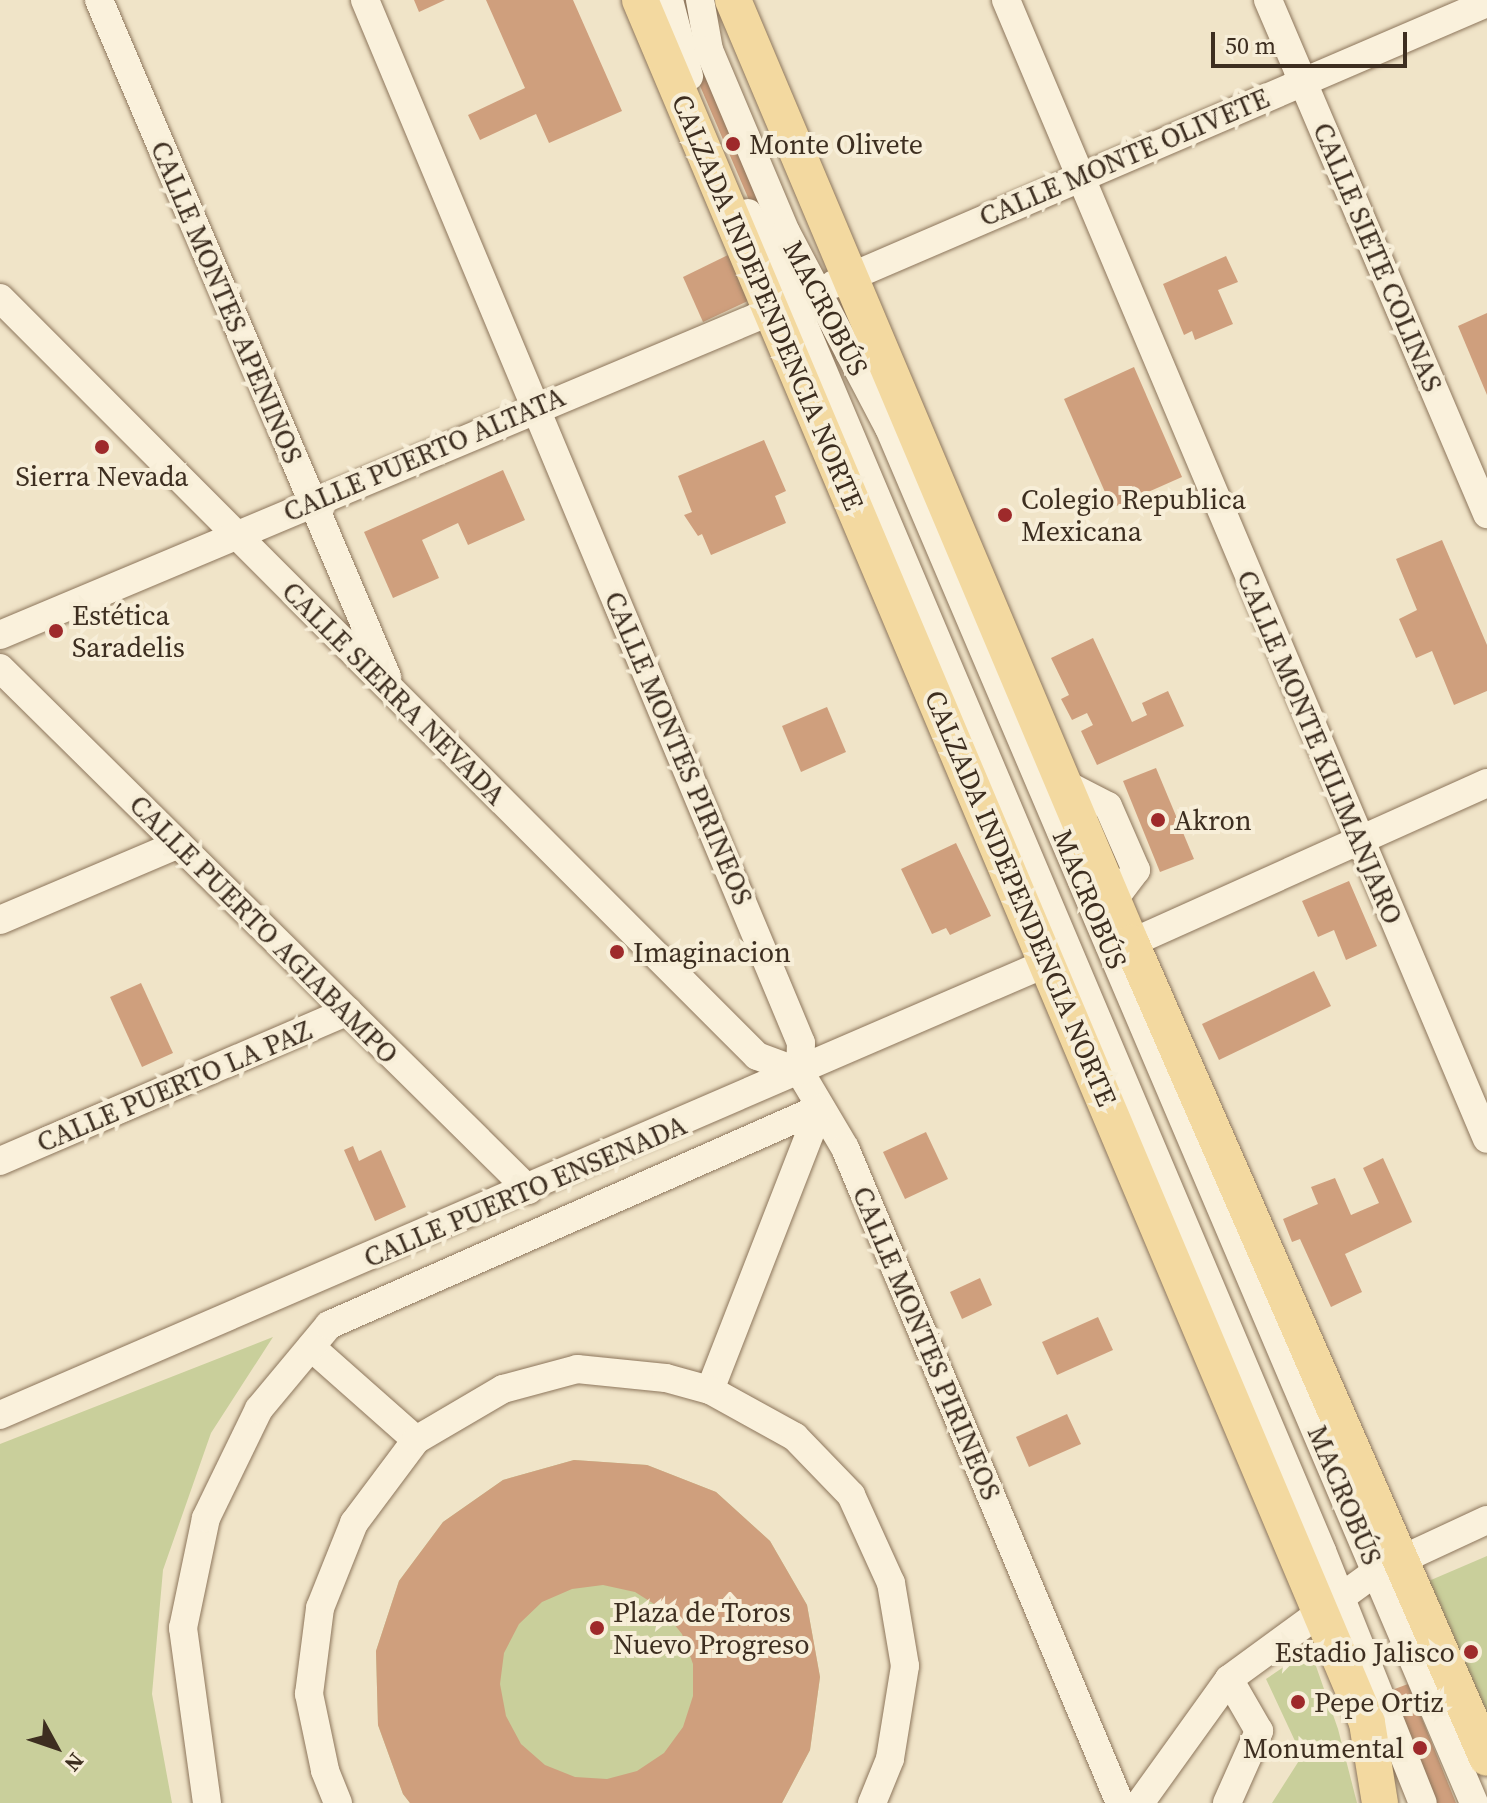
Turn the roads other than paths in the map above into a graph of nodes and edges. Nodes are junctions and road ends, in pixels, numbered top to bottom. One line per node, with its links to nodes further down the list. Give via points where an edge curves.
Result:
1 (99, 0): 15 (street, CALLE MONTES APENINOS)
2 (365, 0): 14 (street, CALLE MONTES PIRINEOS)
3 (640, 0): 12 (main road, CALZADA INDEPENDENCIA NORTE)
4 (669, 0): 12 (street, MACROBÚS, via 680,55 759,238)
5 (700, 0): 12 (street, MACROBÚS, via 709,50)
6 (733, 0): 12 (main road, CALZADA INDEPENDENCIA NORTE)
7 (1006, 0): 11 (street, CALLE MONTE KILIMANJARO)
8 (1268, 0): 10 (street, CALLE SIETE COLINAS)
9 (1487, 3): 10 (street, CALLE MONTE OLIVETE)
10 (1303, 81): 11 (street, CALLE MONTE OLIVETE); 16 (street, CALLE SIETE COLINAS)
11 (1079, 175): 12 (street, CALLE MONTE OLIVETE); 22 (street, CALLE MONTE KILIMANJARO)
12 (808, 295): 14 (street, CALLE PUERTO ALTATA); 25 (main road, CALZADA INDEPENDENCIA NORTE, via 1065,784); 26 (main road, CALZADA INDEPENDENCIA NORTE); 38 (street, MACROBÚS, via 889,428); 39 (street, MACROBÚS)
13 (0, 298): 17 (street, CALLE SIERRA NEVADA)
14 (537, 406): 15 (street, CALLE PUERTO ALTATA); 28 (street, CALLE MONTES PIRINEOS, via 801,1043)
15 (312, 501): 17 (street, CALLE PUERTO ALTATA); 20 (street, CALLE MONTES APENINOS)
16 (1487, 514)
17 (235, 534): 18 (street, CALLE PUERTO ALTATA); 20 (street, CALLE SIERRA NEVADA)
18 (0, 635)
19 (0, 668): 23 (street, CALLE PUERTO AGIABAMPO)
20 (393, 692): 28 (street, CALLE SIERRA NEVADA, via 757,1056)
21 (1487, 783): 22 (street)
22 (1358, 837): 25 (street); 30 (street, CALLE MONTE KILIMANJARO)
23 (179, 844): 24 (street); 27 (street, CALLE PUERTO AGIABAMPO)
24 (0, 920)
25 (1131, 943): 38 (main road, CALZADA INDEPENDENCIA NORTE)
26 (1049, 962): 28 (street, CALLE PUERTO ENSENADA); 39 (main road, CALZADA INDEPENDENCIA NORTE)
27 (348, 1011): 31 (street, CALLE PUERTO LA PAZ); 32 (street, CALLE PUERTO AGIABAMPO)
28 (800, 1072): 29 (street, CALLE MONTES PIRINEOS); 32 (street, CALLE PUERTO ENSENADA)
29 (820, 1108): 33 (street, via 329,1325); 34 (street); 45 (street, CALLE MONTES PIRINEOS, via 845,1148)
30 (1487, 1139)
31 (0, 1161)
32 (529, 1190): 35 (street, CALLE PUERTO ENSENADA)
33 (311, 1347): 36 (street); 42 (street, via 259,1409 206,1518 183,1628)
34 (710, 1390): 36 (street, via 666,1378 577,1369 503,1389); 44 (street, via 795,1437 851,1495 891,1583 905,1666 890,1759)
35 (0, 1415)
36 (416, 1440): 43 (street, via 354,1523 320,1608 309,1694 325,1770)
37 (1487, 1520): 38 (street)
38 (1387, 1565): 39 (street); 41 (main road, CALZADA INDEPENDENCIA NORTE); 50 (street, MACROBÚS)
39 (1329, 1602): 40 (street); 48 (main road, CALZADA INDEPENDENCIA NORTE, via 1367,1723); 49 (street, MACROBÚS)
40 (1229, 1679): 46 (street); 47 (street, via 1259,1731)
41 (1487, 1758)
42 (207, 1803)
43 (338, 1803)
44 (872, 1803)
45 (1120, 1803)
46 (1140, 1803)
47 (1227, 1803)
48 (1380, 1803)
49 (1423, 1803)
50 (1474, 1803)

